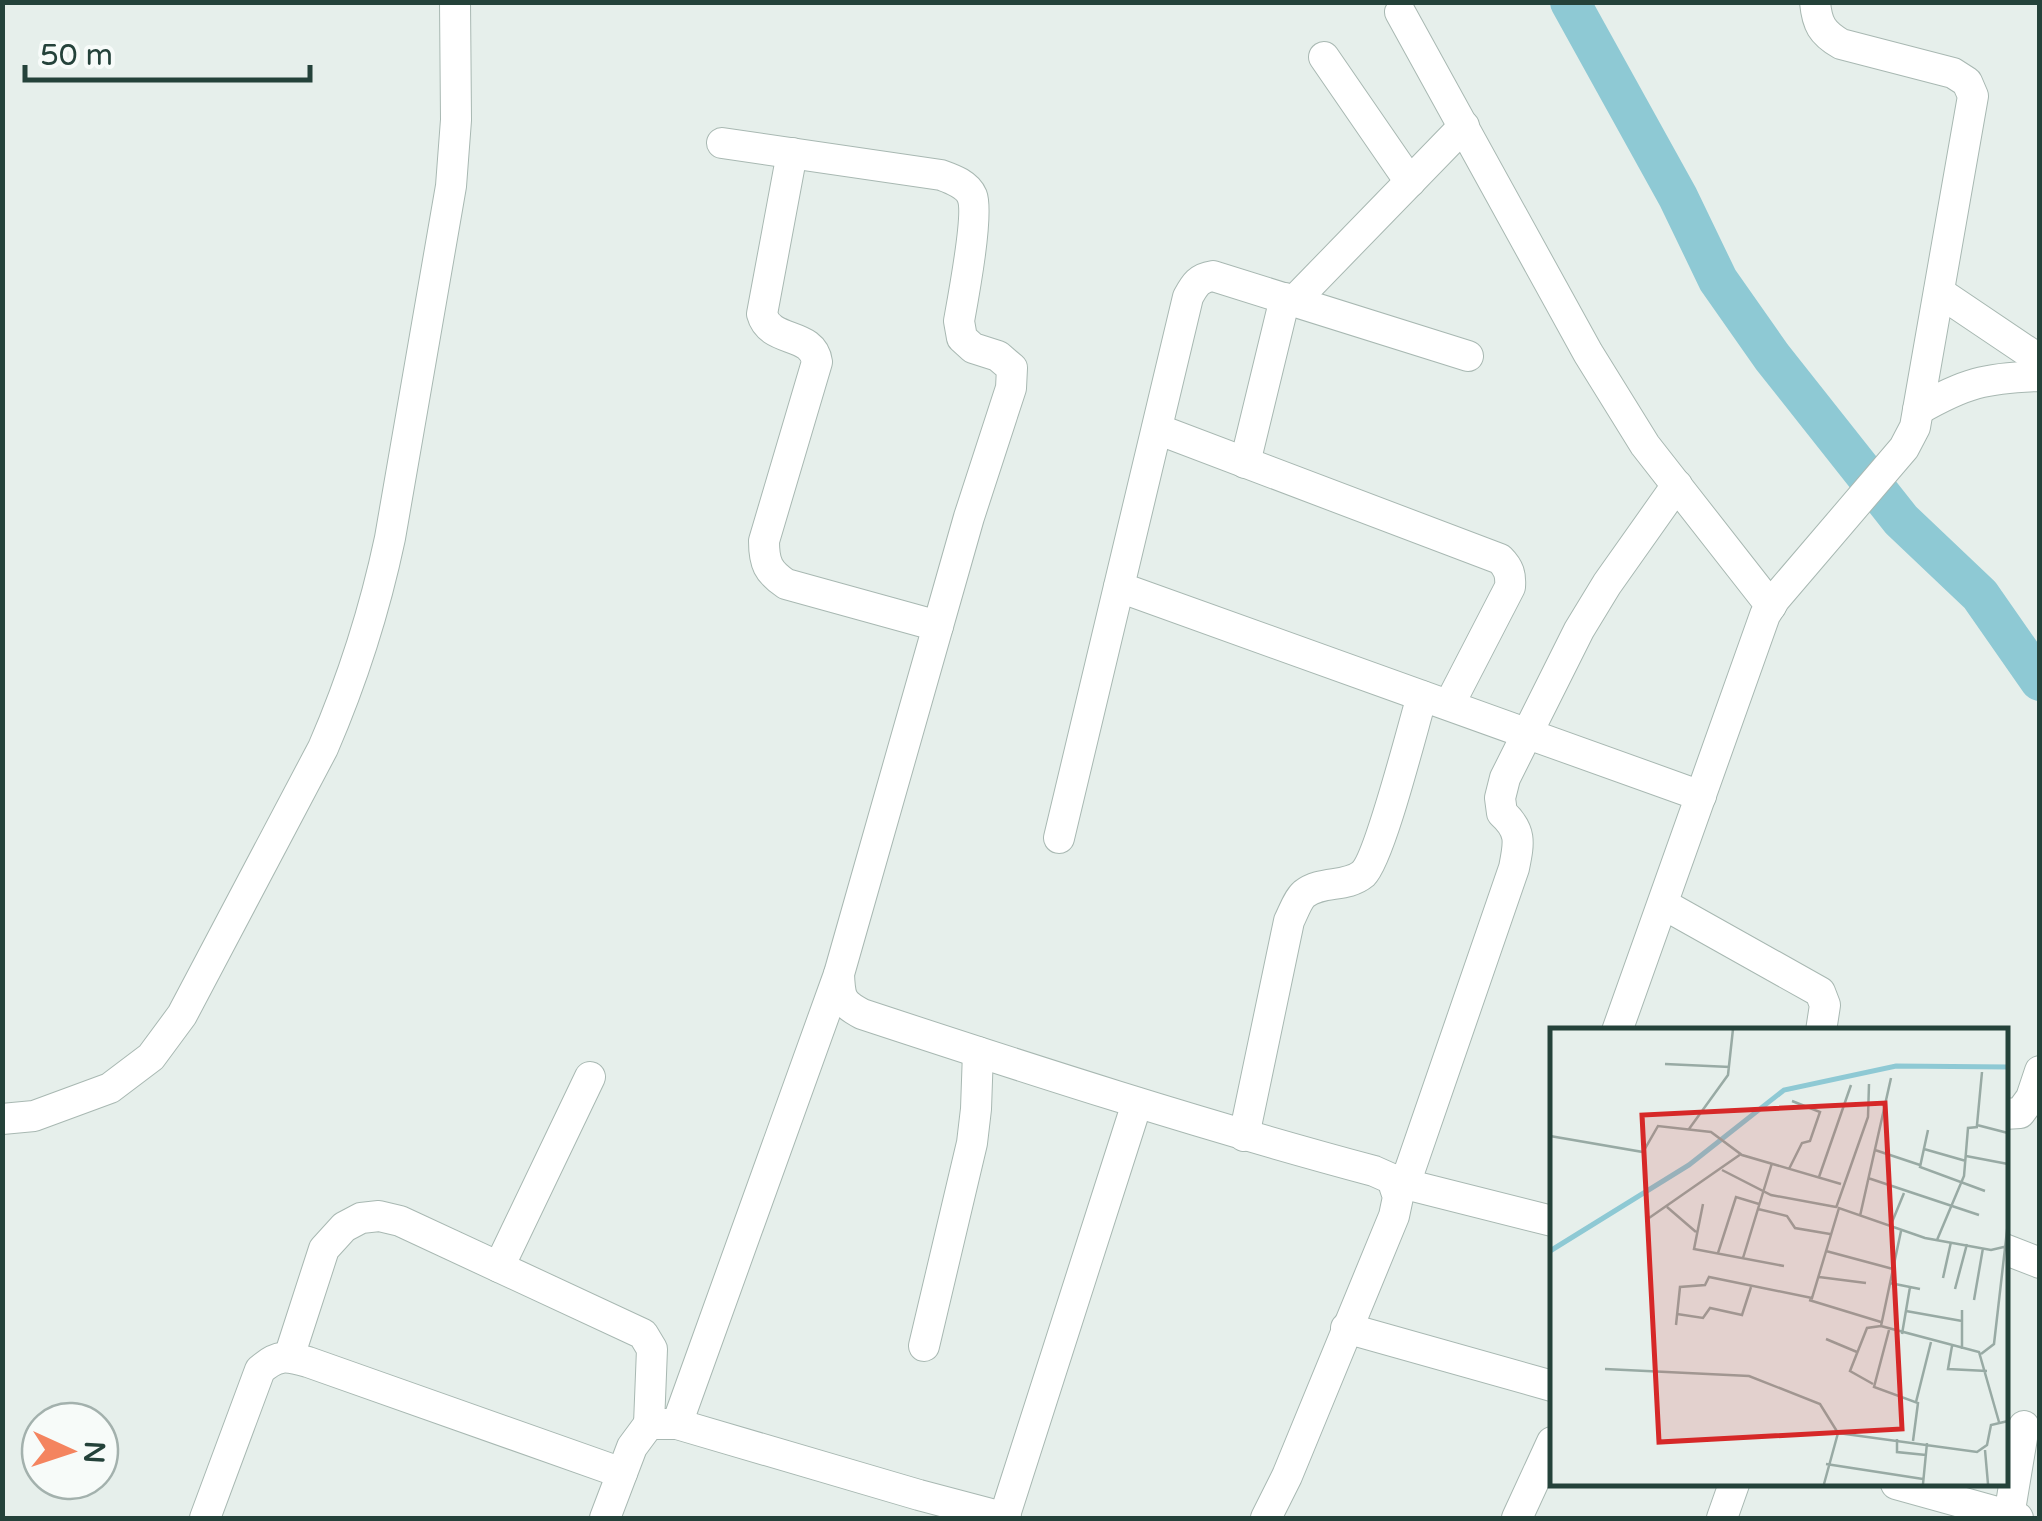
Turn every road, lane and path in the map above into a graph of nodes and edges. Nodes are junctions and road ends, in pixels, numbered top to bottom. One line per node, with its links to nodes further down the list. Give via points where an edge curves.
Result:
1 (455, 2): 34 (street, via 451,186 387,553 336,717 182,1016 151,1057 110,1088 34,1116)
2 (1815, 2): 9 (street, via 1816,21 1841,44 1953,72 1973,96)
3 (1400, 12): 5 (street)
4 (1324, 57): 8 (street)
5 (1464, 126): 8 (street); 17 (street, via 1588,353)
6 (722, 143): 7 (street)
7 (792, 153): 20 (street, via 762,314 772,331 808,344 817,362 764,560 786,584); 20 (street, via 940,174 972,194 962,338 1012,368 1011,388)
8 (1410, 182): 10 (street)
9 (1939, 292): 12 (street); 14 (street)
10 (1289, 300): 11 (street); 15 (street, via 1214,276 1194,284); 16 (street)
11 (1468, 356)
12 (2040, 360)
13 (2040, 376): 14 (street, via 1980,381)
14 (1918, 410): 19 (street, via 1904,448)
15 (1156, 429): 16 (street); 18 (street)
16 (1245, 462): 21 (street, via 1507,566 1510,587)
17 (1677, 485): 19 (street); 22 (street, via 1606,584)
18 (1119, 587): 21 (street); 24 (street)
19 (1771, 606): 23 (street)
20 (938, 626): 26 (street)
21 (1436, 701): 22 (street); 35 (street, via 1366,871 1351,882 1303,894 1289,921)
22 (1528, 734): 23 (street); 36 (street, via 1500,798 1520,842 1514,868)
23 (1701, 796): 25 (street)
24 (1059, 838)
25 (1663, 904): 27 (street); 28 (street, via 1820,992)
26 (839, 974): 29 (street, via 846,1005 862,1014); 45 (street)
27 (1619, 1028)
28 (1822, 1028)
29 (978, 1052): 32 (street); 42 (street, via 972,1143)
30 (2040, 1071): 33 (street, via 2020,1113)
31 (590, 1077): 40 (street)
32 (1137, 1102): 35 (street); 56 (street)
33 (2007, 1114)
34 (2, 1119)
35 (1244, 1136): 36 (street)
36 (1399, 1182): 37 (street); 41 (street, via 1394,1216)
37 (1550, 1219)
38 (2007, 1251): 39 (street)
39 (2040, 1263)
40 (499, 1266): 43 (street, via 400,1222 361,1218 324,1248); 45 (street, via 643,1334 652,1348)
41 (1346, 1328): 44 (street); 52 (street)
42 (924, 1346)
43 (289, 1357): 48 (street); 54 (street, via 274,1358 260,1370)
44 (1550, 1385)
45 (663, 1424): 48 (street, via 632,1448); 51 (street)
46 (2023, 1425): 53 (street)
47 (1550, 1446): 57 (street)
48 (622, 1473): 55 (street)
49 (1733, 1486): 58 (street)
50 (1903, 1486): 53 (street)
51 (916, 1507): 56 (street)
52 (1270, 1517)
53 (2014, 1517)
54 (205, 1518)
55 (605, 1518)
56 (1005, 1518)
57 (1516, 1518)
58 (1722, 1518)

